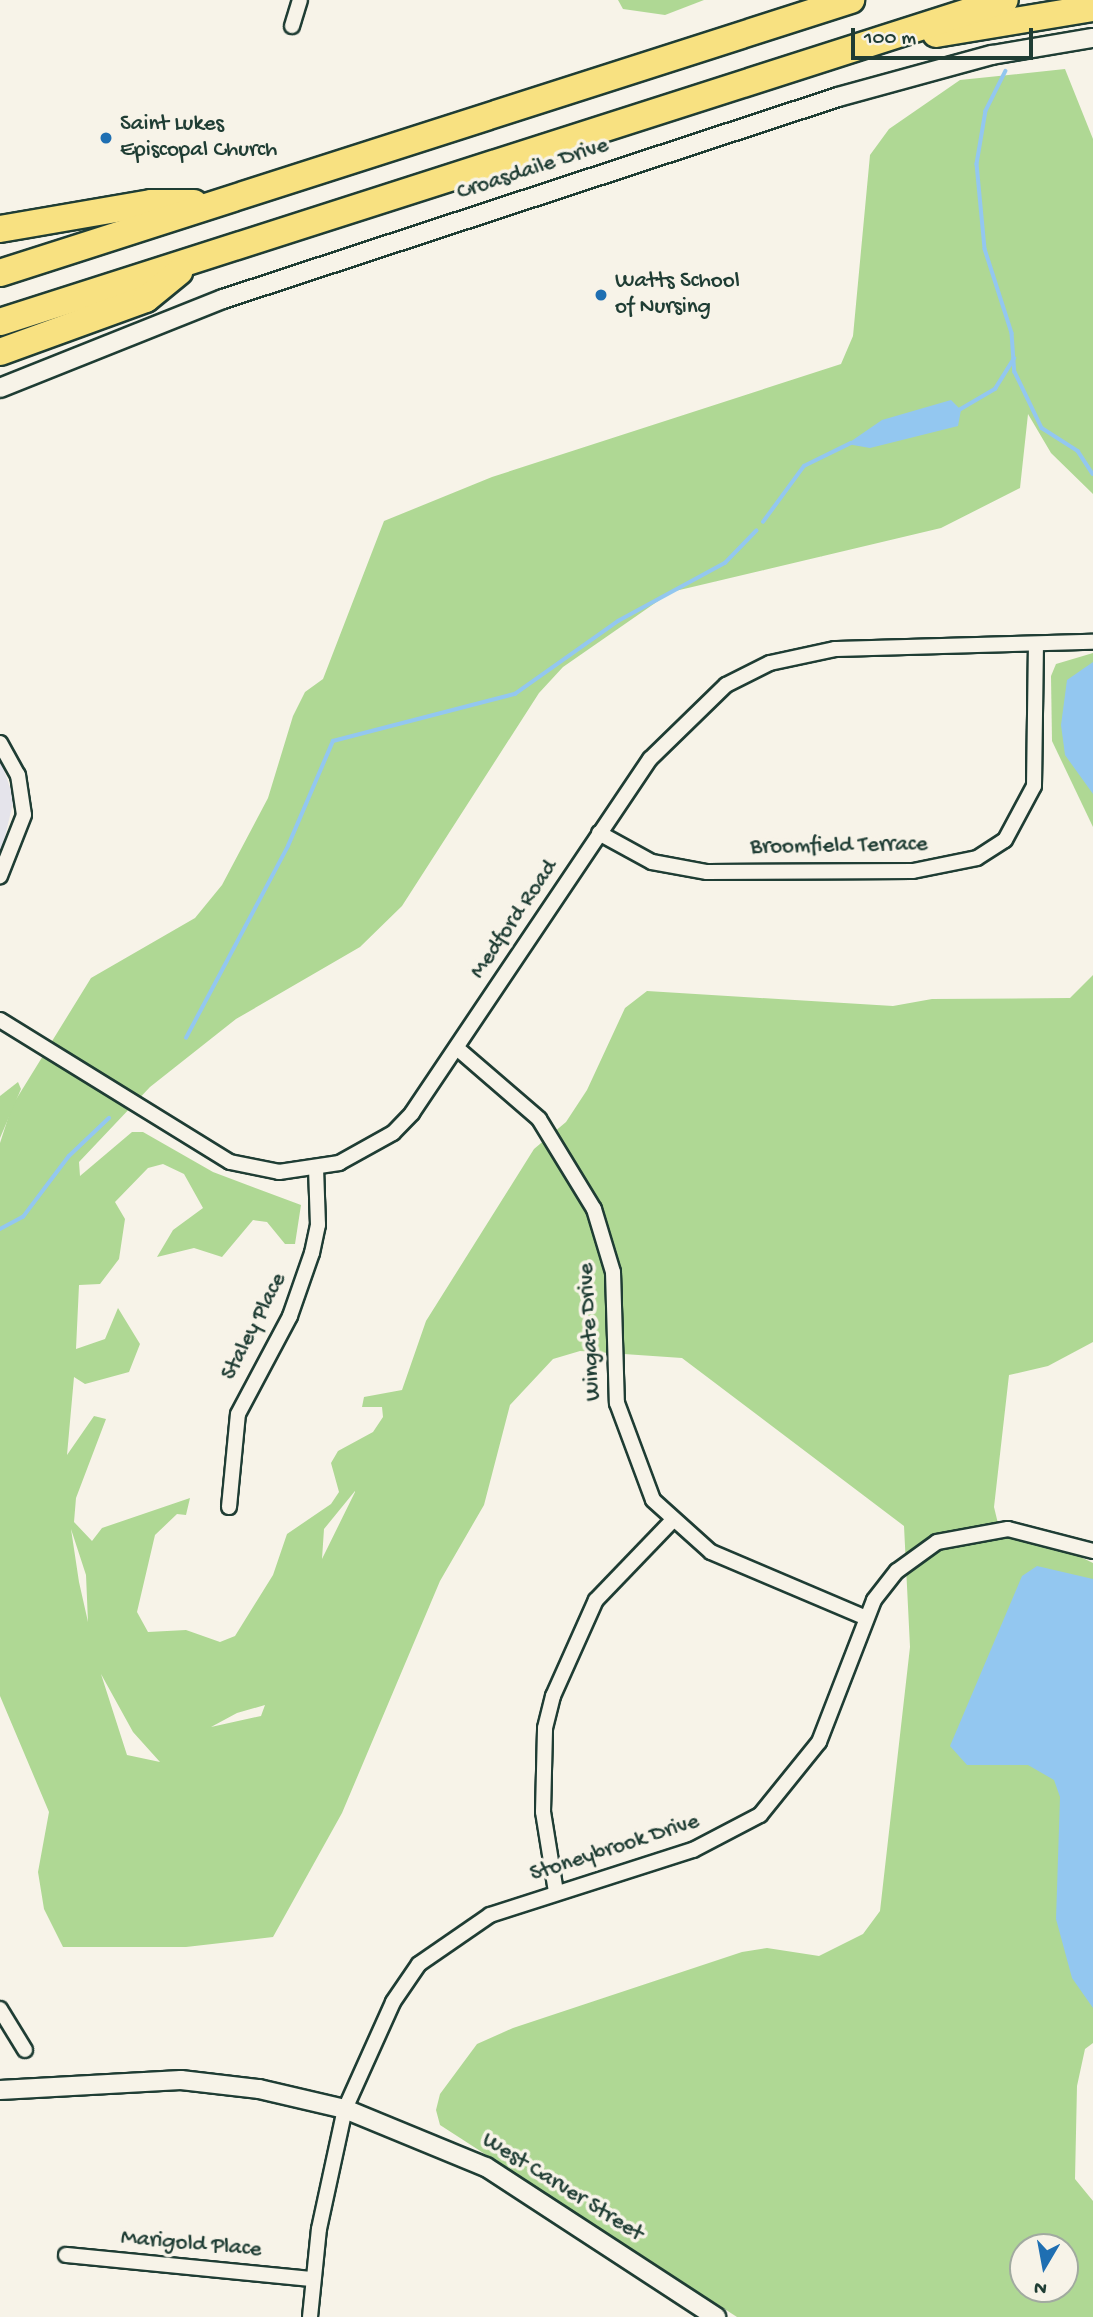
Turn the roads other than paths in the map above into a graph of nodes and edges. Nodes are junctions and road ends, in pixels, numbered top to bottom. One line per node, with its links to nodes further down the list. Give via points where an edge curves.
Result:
1 (300, 0): 5 (street)
2 (852, 0): 8 (highway)
3 (1005, 0): 6 (highway)
4 (1093, 8): 6 (highway, via 965,33)
5 (292, 26)
6 (901, 36): 10 (highway)
7 (1093, 38): 14 (street, Croasdaile Drive, via 992,55 838,97 223,299)
8 (223, 202): 9 (highway, via 151,203); 11 (highway)
9 (0, 229)
10 (191, 263): 12 (highway); 13 (highway, via 145,299)
11 (0, 273)
12 (0, 322)
13 (0, 352)
14 (0, 388)
15 (1093, 642): 16 (street, Medford Road)
16 (1036, 646): 18 (street, Medford Road, via 835,649 770,663 689,716); 18 (street, Broomfield Terrace, via 1034,786 1005,840 976,858 913,872 707,872 652,862)
17 (0, 743): 19 (street, via 18,775 24,815)
18 (599, 833): 21 (street, Medford Road)
19 (0, 876)
20 (0, 1020): 22 (street, Medford Road, via 210,1153 263,1171)
21 (458, 1049): 22 (street, Medford Road, via 393,1133 366,1151); 24 (street, Wingate Drive, via 540,1119 594,1209 613,1272 617,1403 645,1485)
22 (316, 1168): 23 (street, Staley Place, via 318,1225 312,1253 290,1316 238,1414)
23 (229, 1507)
24 (671, 1522): 26 (street, Wingate Drive, via 723,1559); 27 (street, via 596,1600 553,1696 542,1800)
25 (1093, 1551): 26 (street, Stoneybrook Drive, via 1008,1529 963,1533 906,1563)
26 (864, 1617): 27 (street, Stoneybrook Drive, via 819,1742 760,1815 693,1850)
27 (556, 1892): 31 (street, Stoneybrook Drive, via 467,1926 419,1964 393,2002)
28 (0, 2009): 29 (street)
29 (25, 2050)
30 (0, 2090): 31 (street, West Carver Street, via 181,2080 269,2091)
31 (345, 2109): 33 (street, Stoneybrook Drive); 35 (street, West Carver Street, via 508,2179)
32 (66, 2255): 33 (street, Marigold Place)
33 (312, 2279): 34 (street, Stoneybrook Drive)
34 (310, 2317)
35 (716, 2317)

